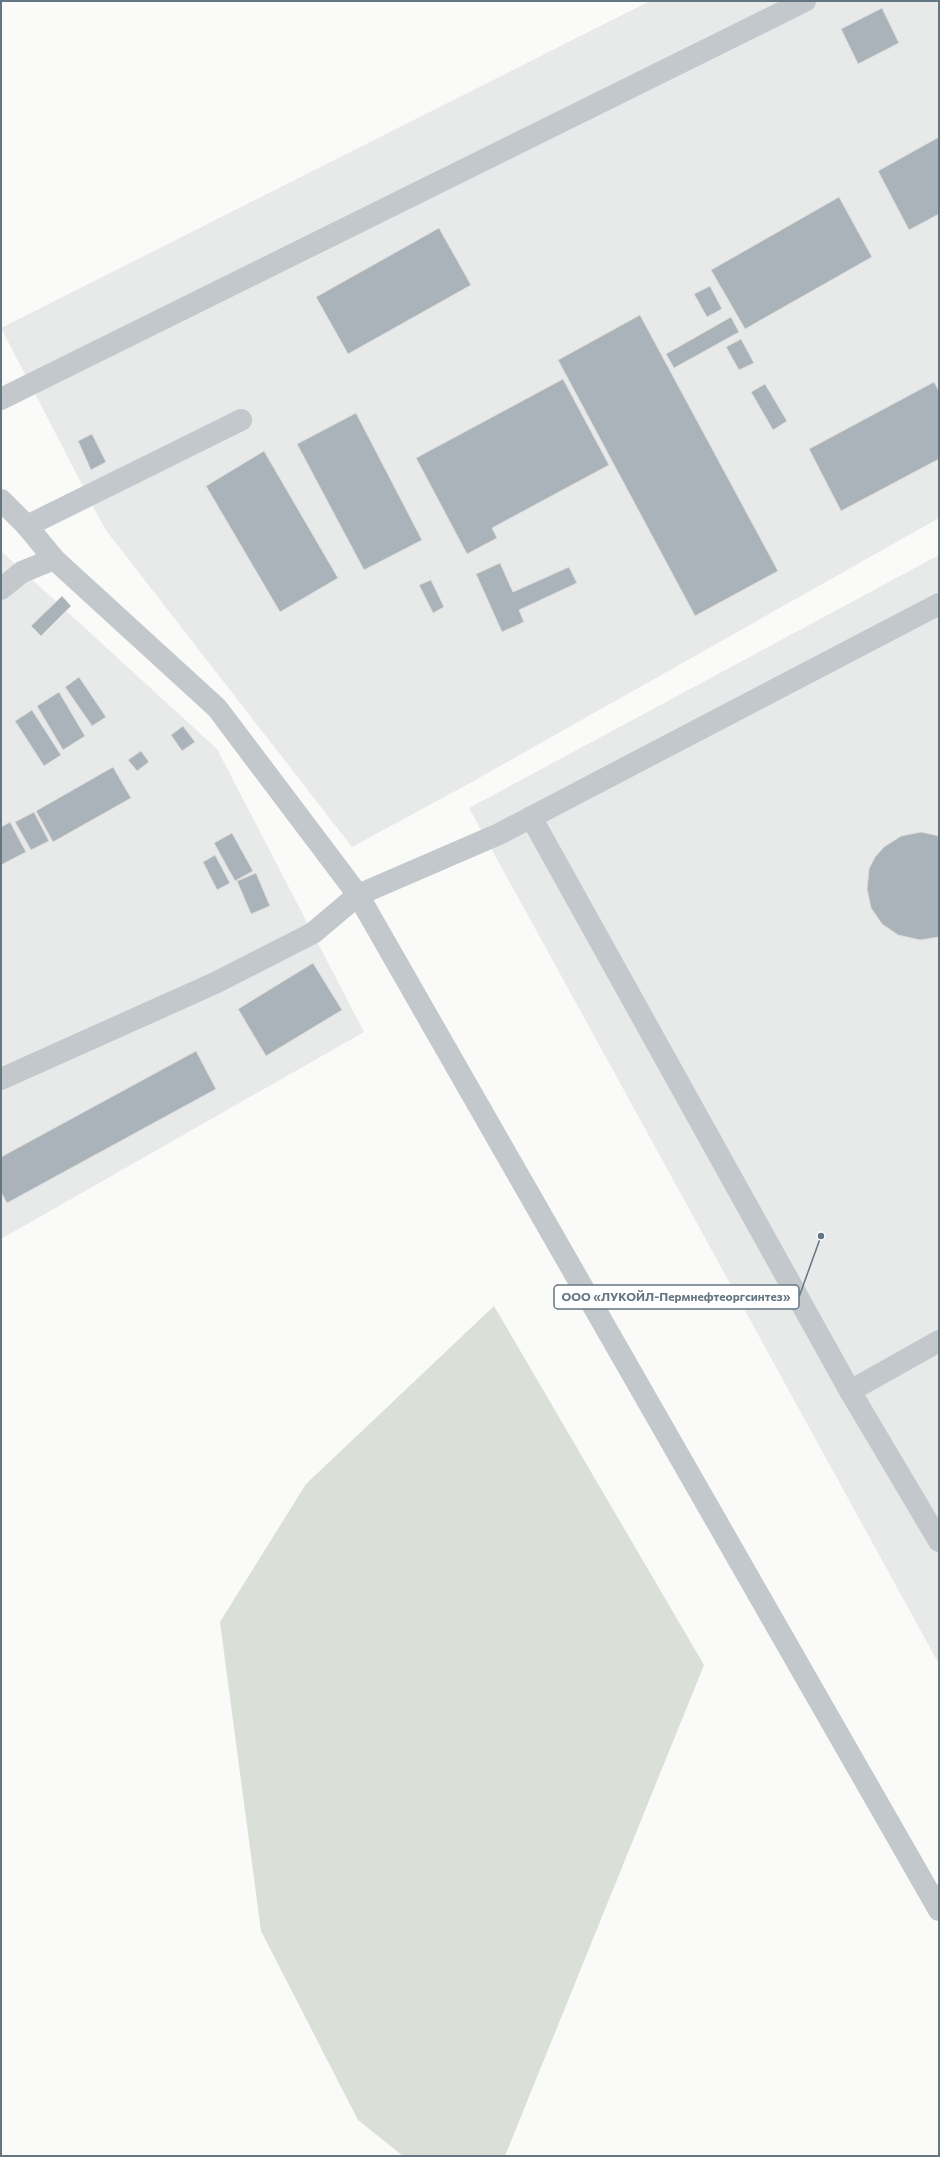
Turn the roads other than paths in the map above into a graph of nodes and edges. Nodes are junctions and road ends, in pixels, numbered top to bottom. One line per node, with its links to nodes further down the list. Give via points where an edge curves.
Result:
1 (806, 1): 2 (lane)
2 (1, 399)
3 (241, 420): 5 (lane)
4 (1, 500): 5 (lane)
5 (27, 526): 6 (lane)
6 (54, 559): 7 (lane, via 22,572); 10 (lane, via 217,708)
7 (1, 589)
8 (939, 604): 9 (lane)
9 (531, 817): 10 (lane, via 499,834); 13 (lane)
10 (358, 895): 11 (lane, via 313,933 214,983); 15 (lane)
11 (1, 1079)
12 (939, 1340): 13 (lane)
13 (850, 1391): 14 (lane)
14 (939, 1541)
15 (939, 1910)

